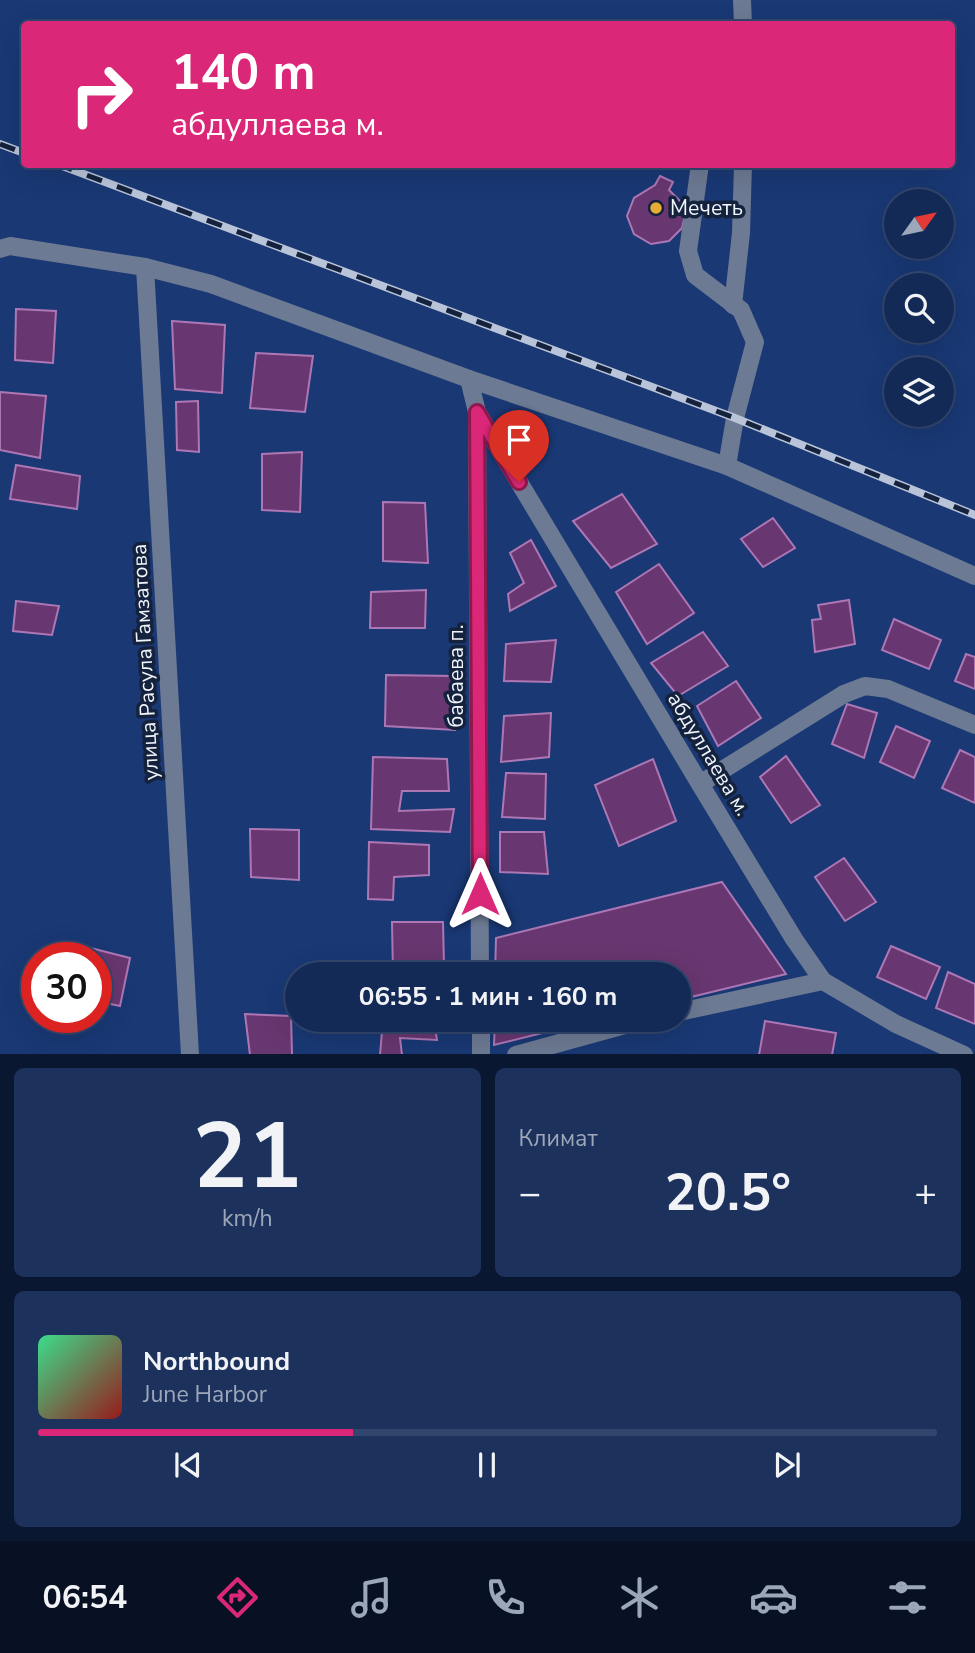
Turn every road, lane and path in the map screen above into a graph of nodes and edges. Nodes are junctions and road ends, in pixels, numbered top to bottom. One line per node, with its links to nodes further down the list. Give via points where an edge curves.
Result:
1 (742, 0): 2 (street)
2 (743, 21)
3 (699, 168): 7 (street, via 688,251 695,275)
4 (743, 168): 7 (street)
5 (3, 245): 6 (street)
6 (145, 267): 8 (street, via 211,284); 19 (street, улица Расула Гамзатова)
7 (733, 304): 10 (street, via 741,310 755,342)
8 (469, 379): 9 (street, бабаева п.); 10 (street)
9 (477, 412): 13 (street, абдуллаева м.); 14 (street, бабаева п.)
10 (727, 466): 11 (street)
11 (975, 576)
12 (975, 725): 13 (street, via 888,689 865,686 844,694)
13 (700, 784): 15 (street, абдуллаева м.)
14 (480, 962)
15 (823, 981): 16 (street); 22 (street, абдуллаева м., via 896,1024)
16 (691, 1009)
17 (481, 1032): 20 (street)
18 (599, 1032): 21 (street)
19 (190, 1054)
20 (481, 1054)
21 (520, 1054)
22 (962, 1054)

